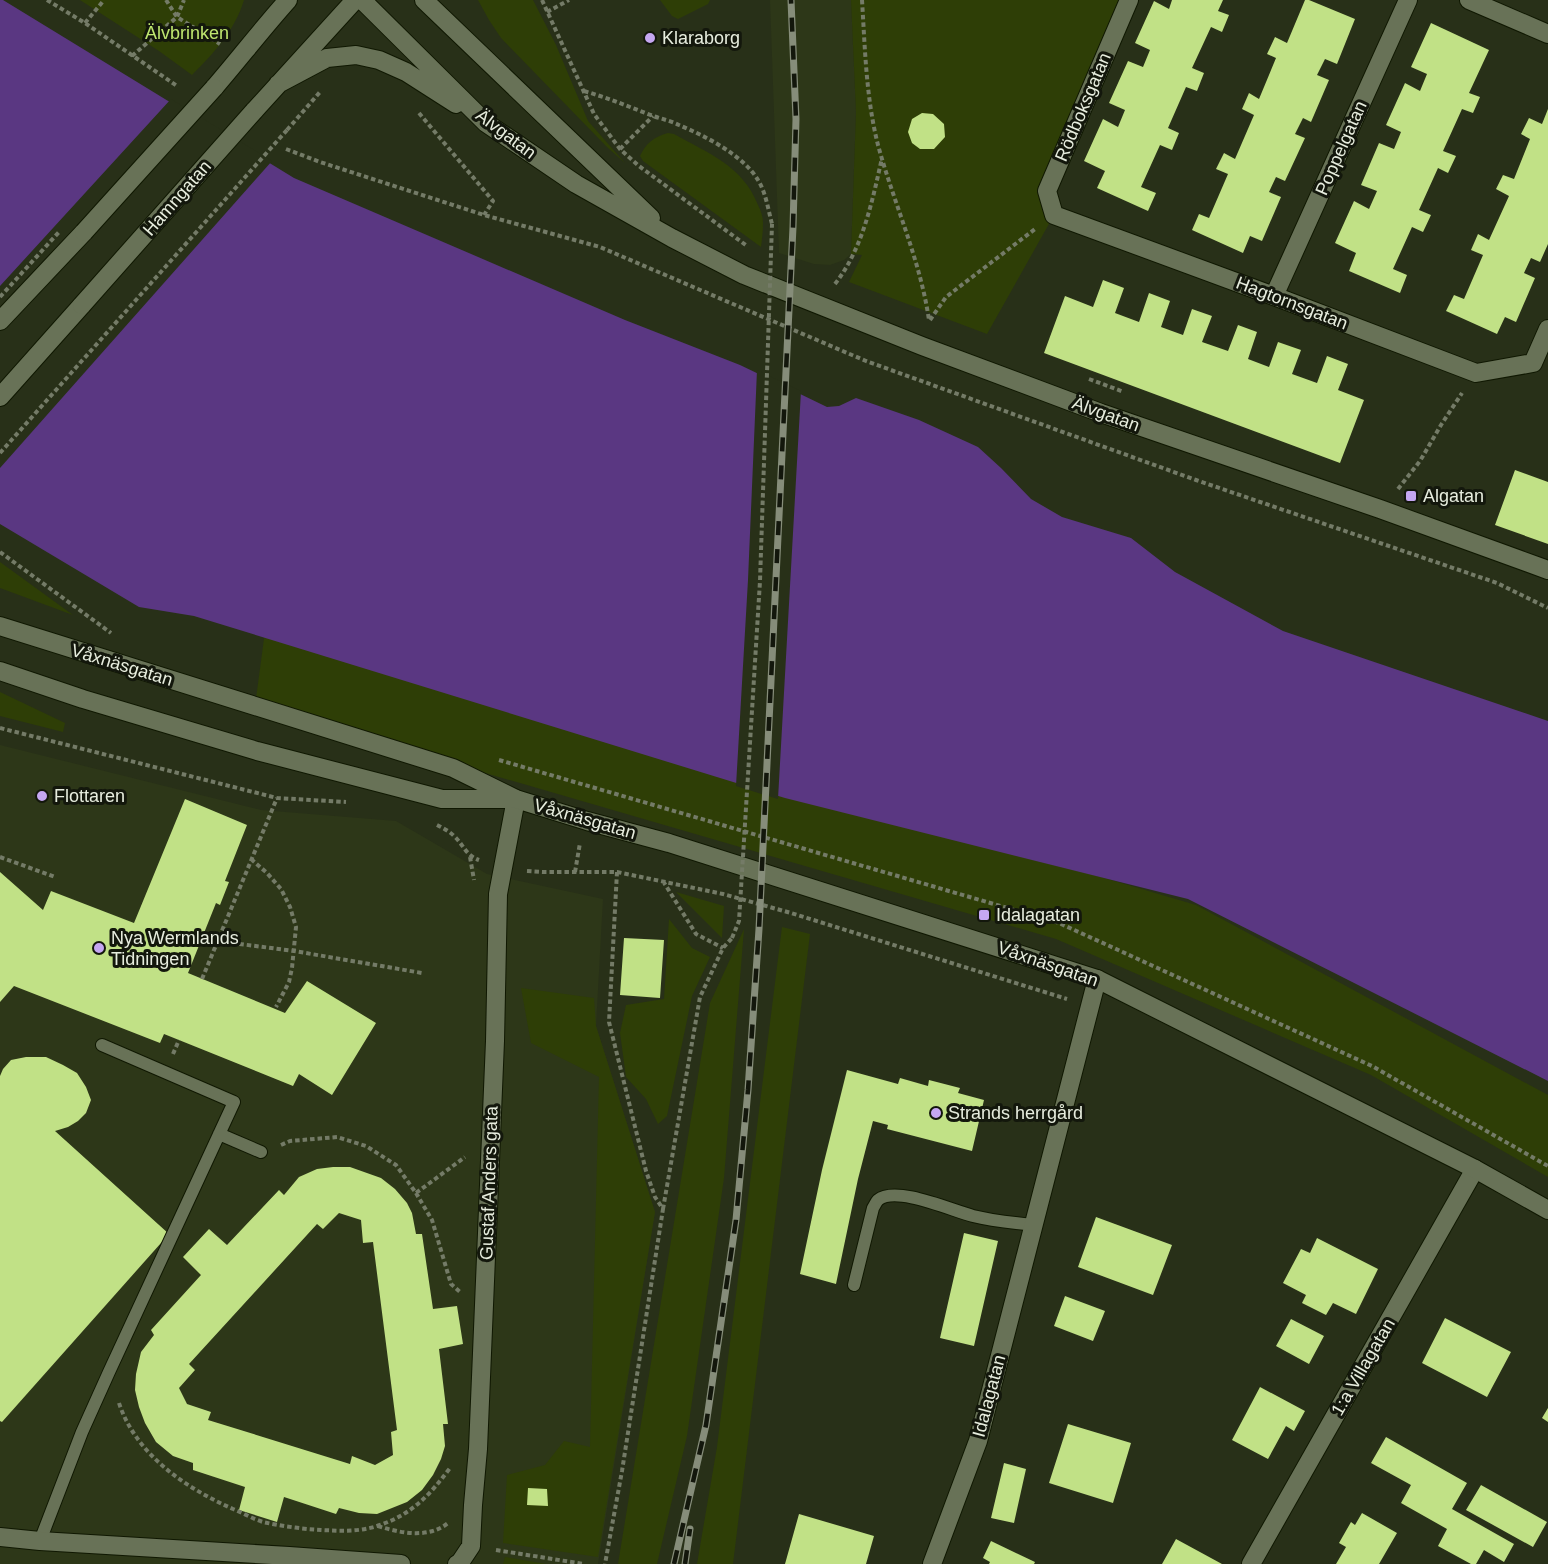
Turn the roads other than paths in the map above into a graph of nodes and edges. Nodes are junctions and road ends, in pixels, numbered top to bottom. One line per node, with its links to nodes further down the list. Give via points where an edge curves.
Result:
1 (268, 0): 9 (street)
2 (288, 0): 9 (street)
3 (355, 0): 11 (street, Hamngatan)
4 (362, 0): 12 (street, Älvgatan)
5 (424, 0): 14 (street, Älvgatan)
6 (1129, 0): 13 (street, Rödboksgatan, via 1047,191)
7 (1408, 0): 15 (street, Poppelgatan)
8 (1469, 0): 10 (street)
9 (261, 30): 16 (street, bridge, via 214,88)
10 (1548, 34)
11 (278, 84): 12 (street, via 327,58 356,56 379,60 406,72); 18 (street, Hamngatan, bridge)
12 (486, 123): 14 (street, Älvgatan, via 576,184)
13 (1054, 214): 15 (street, Hagtornsgatan)
14 (672, 238): 19 (street, Älvgatan, via 744,275 922,346)
15 (1274, 296): 17 (street, Hagtornsgatan, via 1476,373 1533,363)
16 (0, 321)
17 (1548, 329)
18 (0, 397)
19 (1548, 570)
20 (0, 626): 22 (street, Våxnäsgatan, via 453,768)
21 (0, 671): 22 (street, Våxnäsgatan, via 257,751 442,799)
22 (516, 799): 23 (street, Våxnäsgatan, via 669,843); 34 (street, Gustaf Anders gata, via 498,894 495,1041 471,1546)
23 (1097, 979): 27 (street, Våxnäsgatan); 29 (street, Idalagatan)
24 (102, 1045): 25 (lane, via 234,1102)
25 (219, 1134): 26 (lane); 32 (lane, via 82,1431)
26 (261, 1152)
27 (1475, 1169): 28 (street, Våxnäsgatan); 36 (street, 1:a Villagatan)
28 (1548, 1210)
29 (1034, 1225): 30 (lane, via 988,1220 903,1196 884,1198 873,1208); 35 (street, Idalagatan, via 978,1441)
30 (854, 1285)
31 (0, 1537): 32 (street)
32 (40, 1542): 33 (street)
33 (401, 1564)
34 (458, 1564)
35 (932, 1564)
36 (1251, 1564)

